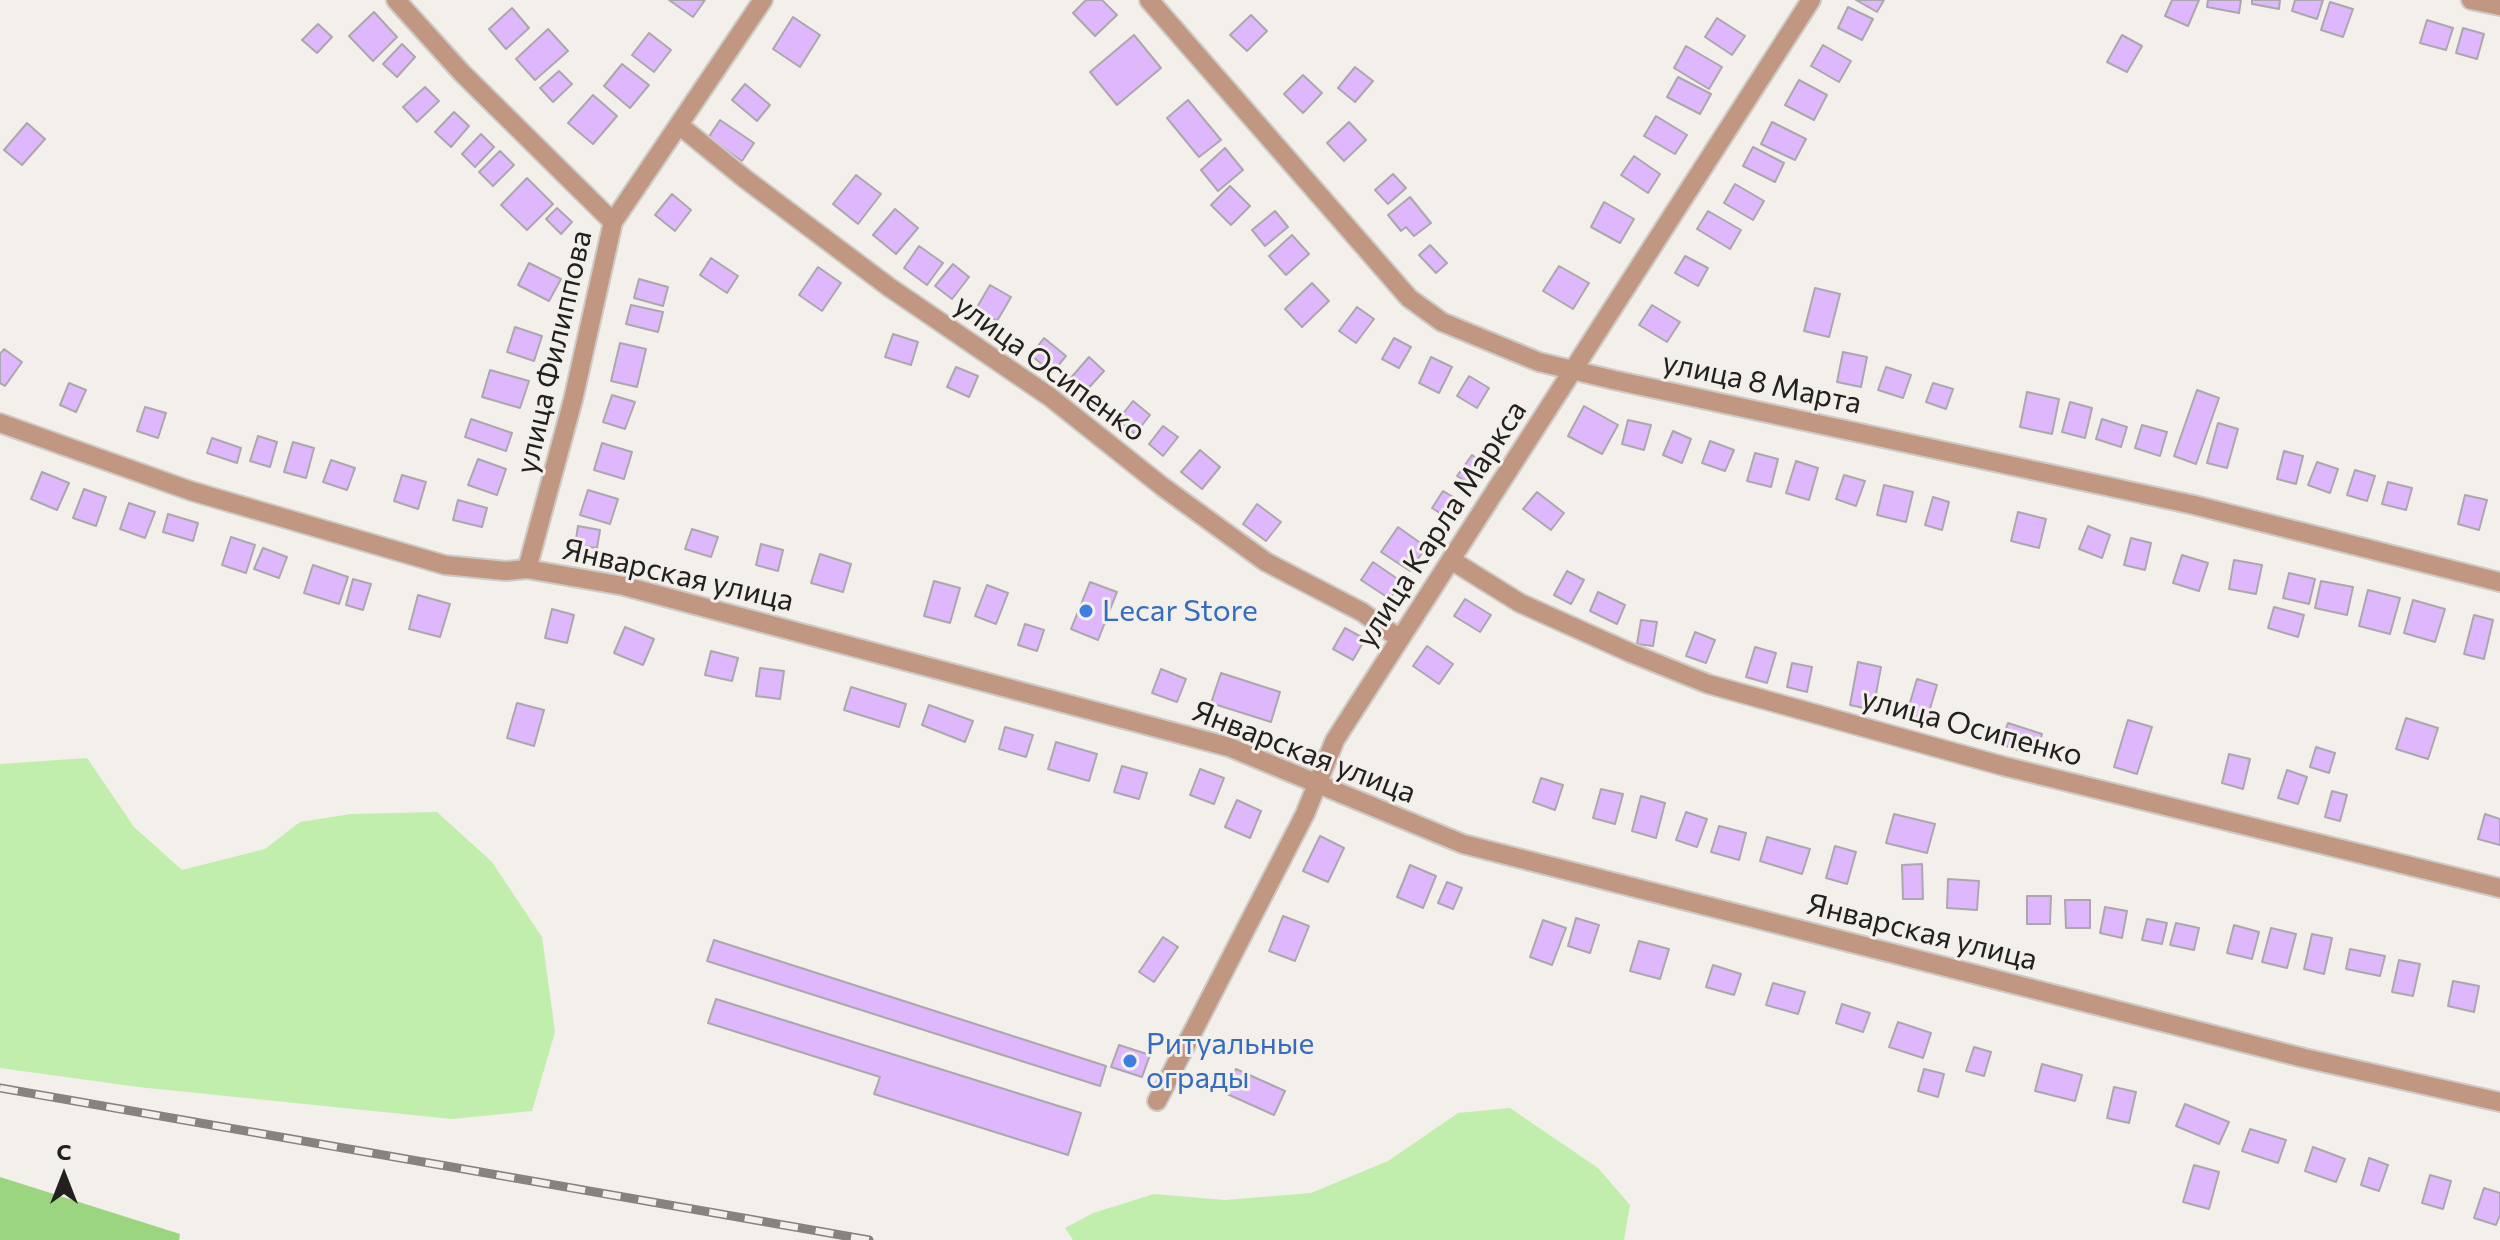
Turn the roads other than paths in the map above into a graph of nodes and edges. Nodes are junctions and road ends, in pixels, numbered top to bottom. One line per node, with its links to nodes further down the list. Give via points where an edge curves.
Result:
1 (396, 0): 8 (street)
2 (763, 0): 7 (street, улица Филиппова)
3 (1149, 0): 9 (street, улица 8 Марта, via 1409,298 1442,322 1539,362)
4 (1811, 0): 9 (street, улица Карла Маркса)
5 (2471, 0): 6 (street)
6 (2500, 6)
7 (679, 125): 8 (street, улица Филиппова); 14 (street, улица Осипенко, via 877,278 1050,397 1266,562 1362,612)
8 (613, 222): 12 (street, улица Филиппова)
9 (1574, 370): 11 (street, улица Карла Маркса); 13 (street, улица 8 Марта, via 2194,505)
10 (0, 423): 12 (street, Январская улица, via 191,491 445,565)
11 (1451, 560): 14 (street, улица Карла Маркса); 16 (street, улица Осипенко, via 1520,603 1708,684 2003,766)
12 (527, 569): 15 (street, Январская улица, via 624,586 1229,747)
13 (2500, 582)
14 (1400, 639): 15 (street, улица Карла Маркса, via 1335,740)
15 (1318, 782): 17 (street, улица Карла Маркса); 18 (street, Январская улица, via 1463,844 2289,1054)
16 (2500, 888)
17 (1157, 1101)
18 (2500, 1102)

